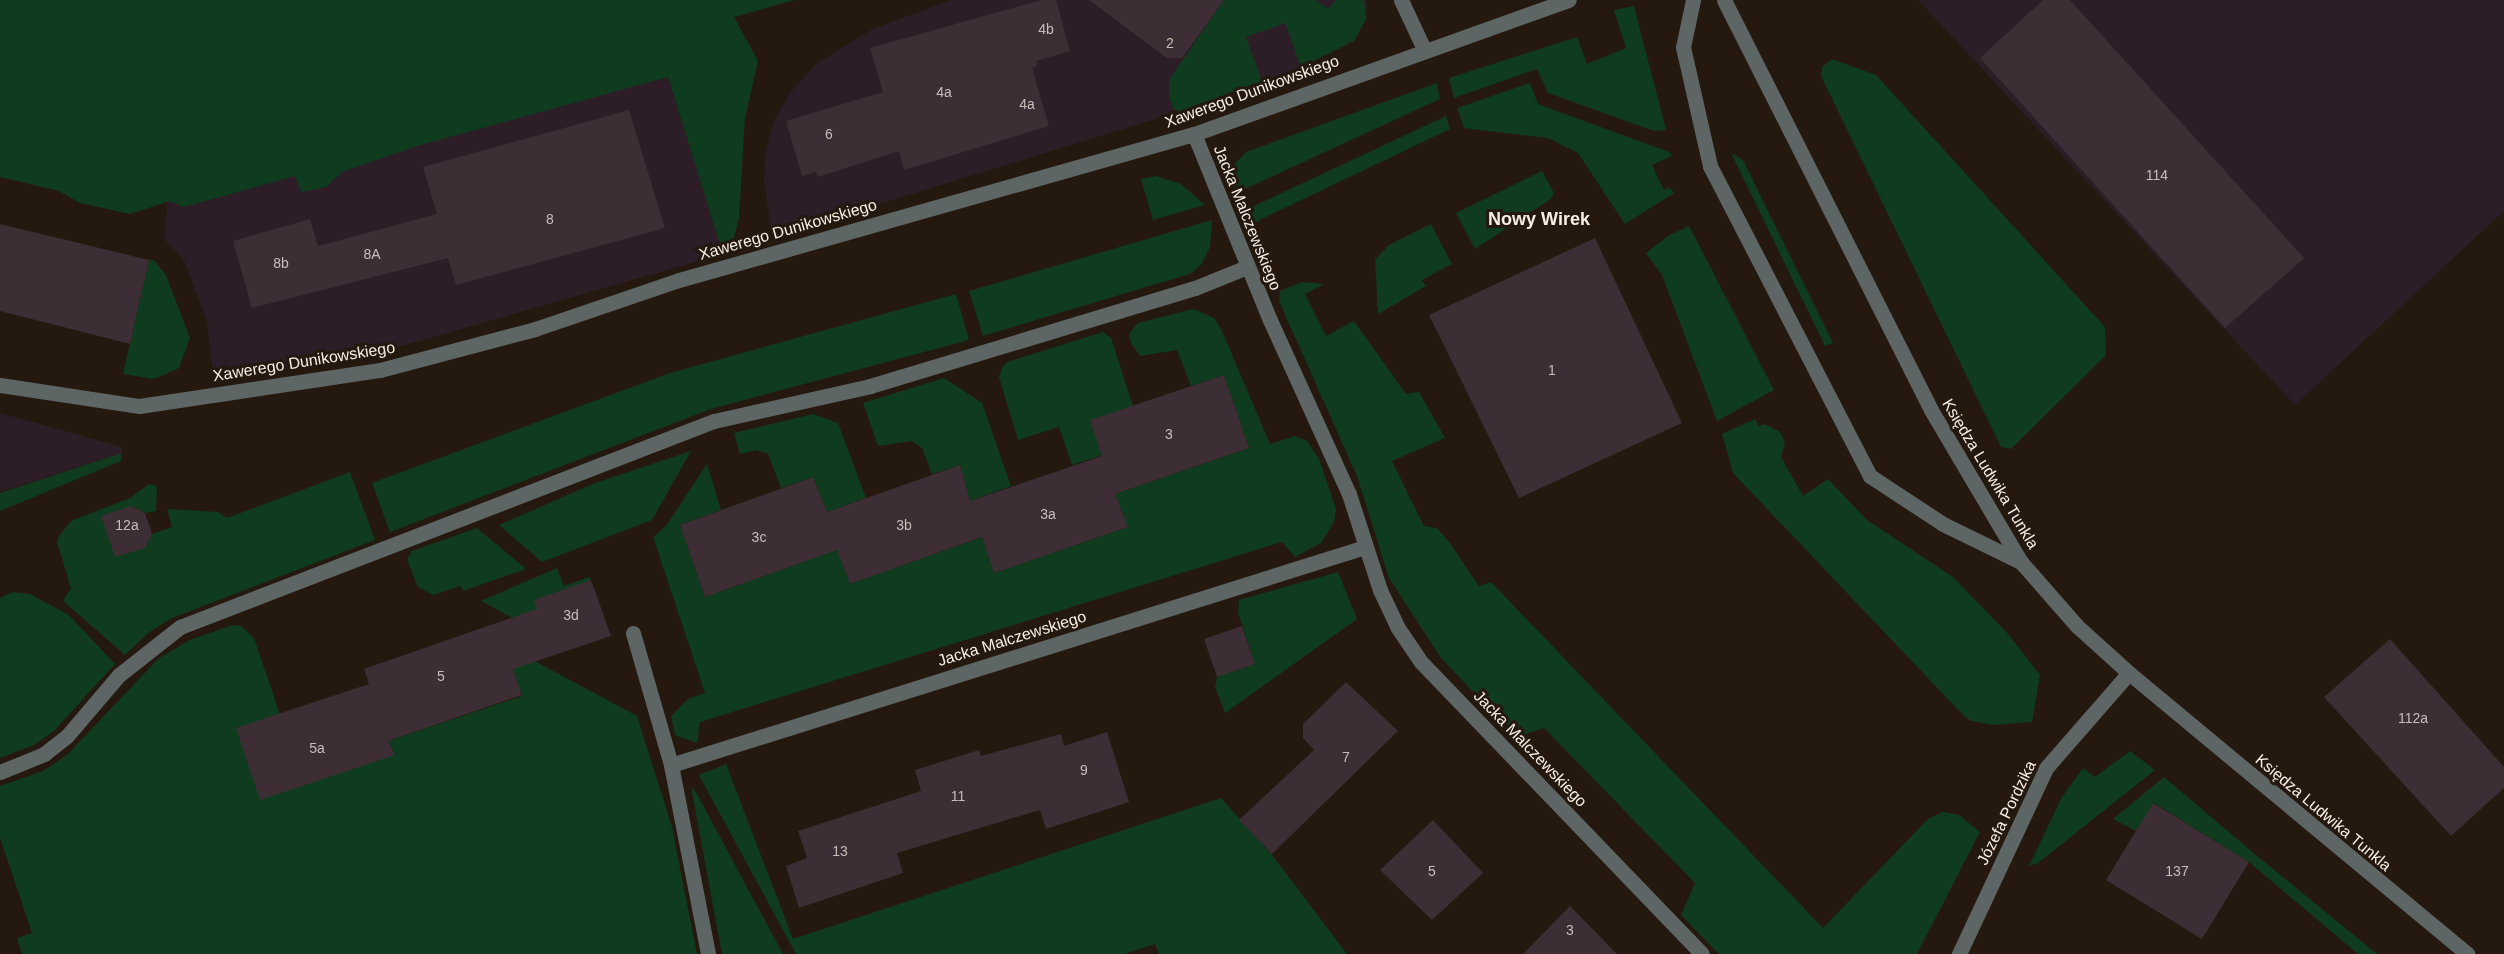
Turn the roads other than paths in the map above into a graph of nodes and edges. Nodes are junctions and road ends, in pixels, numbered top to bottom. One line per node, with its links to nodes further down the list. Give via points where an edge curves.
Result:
1 (1401, 0): 5 (street)
2 (1569, 0): 5 (street, Xawerego Dunikowskiego)
3 (1693, 0): 10 (street, via 1683,47 1710,166 1870,476 1943,524)
4 (1724, 0): 10 (street, Księdza Ludwika Tunkla, via 1926,401)
5 (1424, 49): 6 (street, Xawerego Dunikowskiego)
6 (1194, 134): 7 (street, Jacka Malczewskiego); 8 (street, Xawerego Dunikowskiego, via 679,280 535,329 380,370 139,406)
7 (1247, 267): 9 (street, Jacka Malczewskiego, via 1349,494); 14 (street, via 1195,288 870,386 714,421 180,627 123,671 67,736 44,754)
8 (0, 385)
9 (1365, 547): 13 (street, Jacka Malczewskiego); 16 (street, Jacka Malczewskiego, via 1398,628 1421,662)
10 (2021, 562): 12 (street, Księdza Ludwika Tunkla, via 2077,626)
11 (633, 633): 13 (street)
12 (2129, 674): 17 (street, Józefa Pordzika, via 2046,768); 18 (street, Księdza Ludwika Tunkla)
13 (671, 765): 15 (street)
14 (0, 772)
15 (708, 954)
16 (1702, 954)
17 (1959, 954)
18 (2468, 954)

